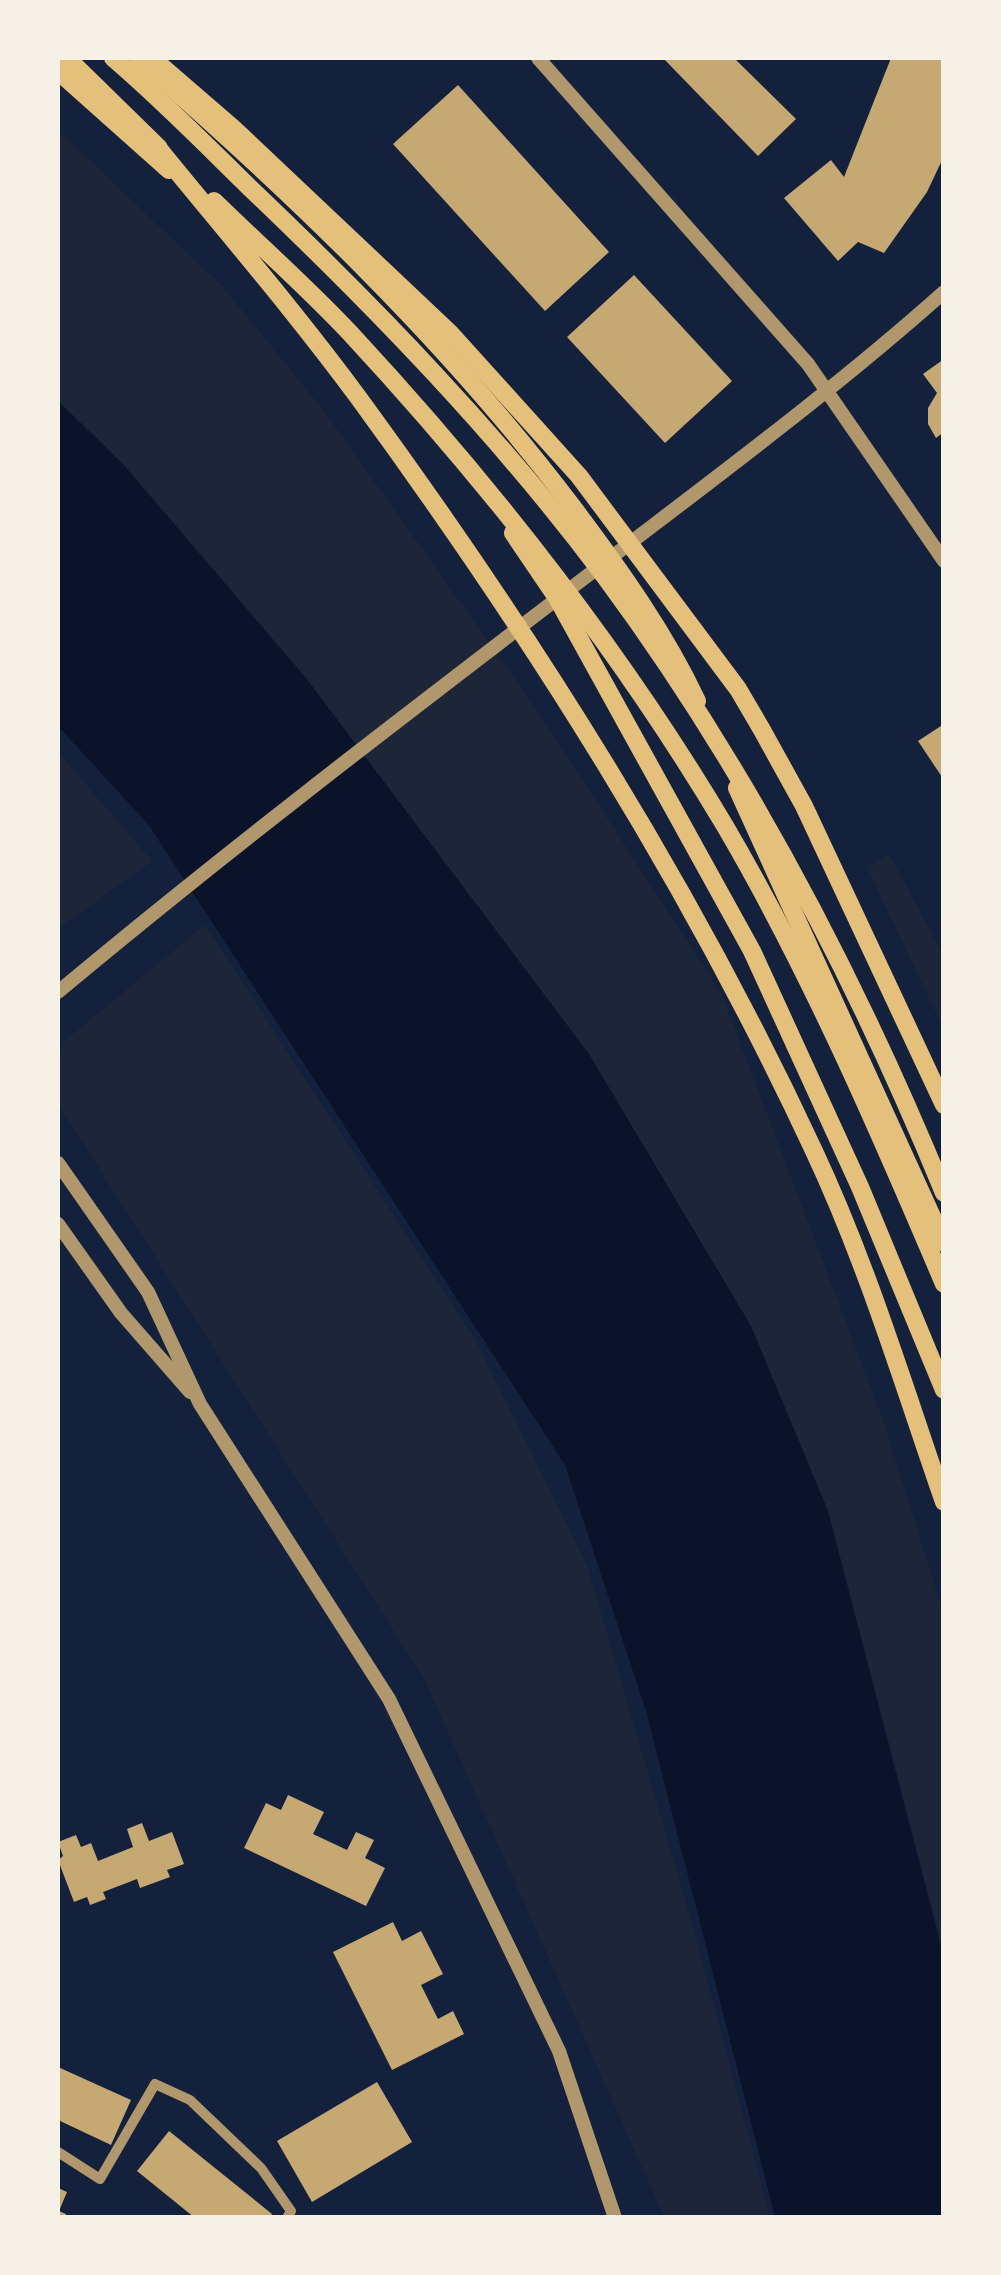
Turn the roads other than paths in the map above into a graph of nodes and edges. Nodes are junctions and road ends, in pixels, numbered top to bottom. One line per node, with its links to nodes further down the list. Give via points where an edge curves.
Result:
1 (66, 58): 7 (main road)
2 (114, 58): 16 (main road, via 358,291 445,383 608,580 692,704 824,928)
3 (138, 58): 10 (main road, via 334,236 519,436)
4 (152, 58): 14 (main road, via 450,333 578,476 746,703 804,806)
5 (538, 58): 9 (street, via 808,364)
6 (58, 71): 12 (main road, via 292,282 478,482)
7 (154, 143): 19 (main road, via 348,330 582,609 725,826 811,990); 22 (main road, via 357,396 526,637 664,858 822,1168)
8 (944, 292): 9 (street)
9 (826, 393): 10 (street); 11 (street)
10 (611, 557): 12 (street); 18 (main road, via 680,663)
11 (944, 561)
12 (557, 598): 13 (street); 20 (main road, via 752,951)
13 (58, 992)
14 (944, 1104)
15 (58, 1162): 21 (street, via 148,1292)
16 (944, 1192)
17 (58, 1224): 21 (street, via 122,1314)
18 (944, 1243)
19 (944, 1284)
20 (944, 1390)
21 (200, 1404): 25 (street, via 389,1699 560,2052)
22 (944, 1502)
23 (58, 2152): 24 (street, via 100,2179 156,2084 190,2100 261,2168 291,2211)
24 (287, 2218)
25 (616, 2218)

